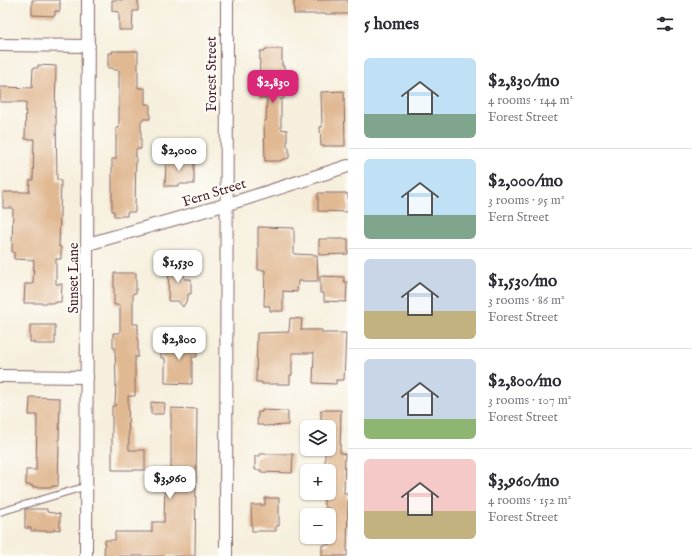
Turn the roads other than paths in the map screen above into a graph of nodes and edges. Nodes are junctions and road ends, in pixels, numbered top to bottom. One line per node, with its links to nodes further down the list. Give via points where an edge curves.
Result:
1 (88, 0): 4 (street, Sunset Lane)
2 (227, 0): 6 (street, Forest Street)
3 (0, 45): 4 (street)
4 (89, 46): 7 (street, Sunset Lane)
5 (348, 166): 6 (street, Fern Street)
6 (227, 204): 7 (street, Fern Street); 13 (street, Forest Street)
7 (88, 244): 9 (street, Sunset Lane)
8 (0, 376): 9 (street)
9 (87, 377): 10 (street, Sunset Lane)
10 (87, 486): 11 (lane); 12 (street, Sunset Lane)
11 (0, 512)
12 (86, 556)
13 (226, 556)

